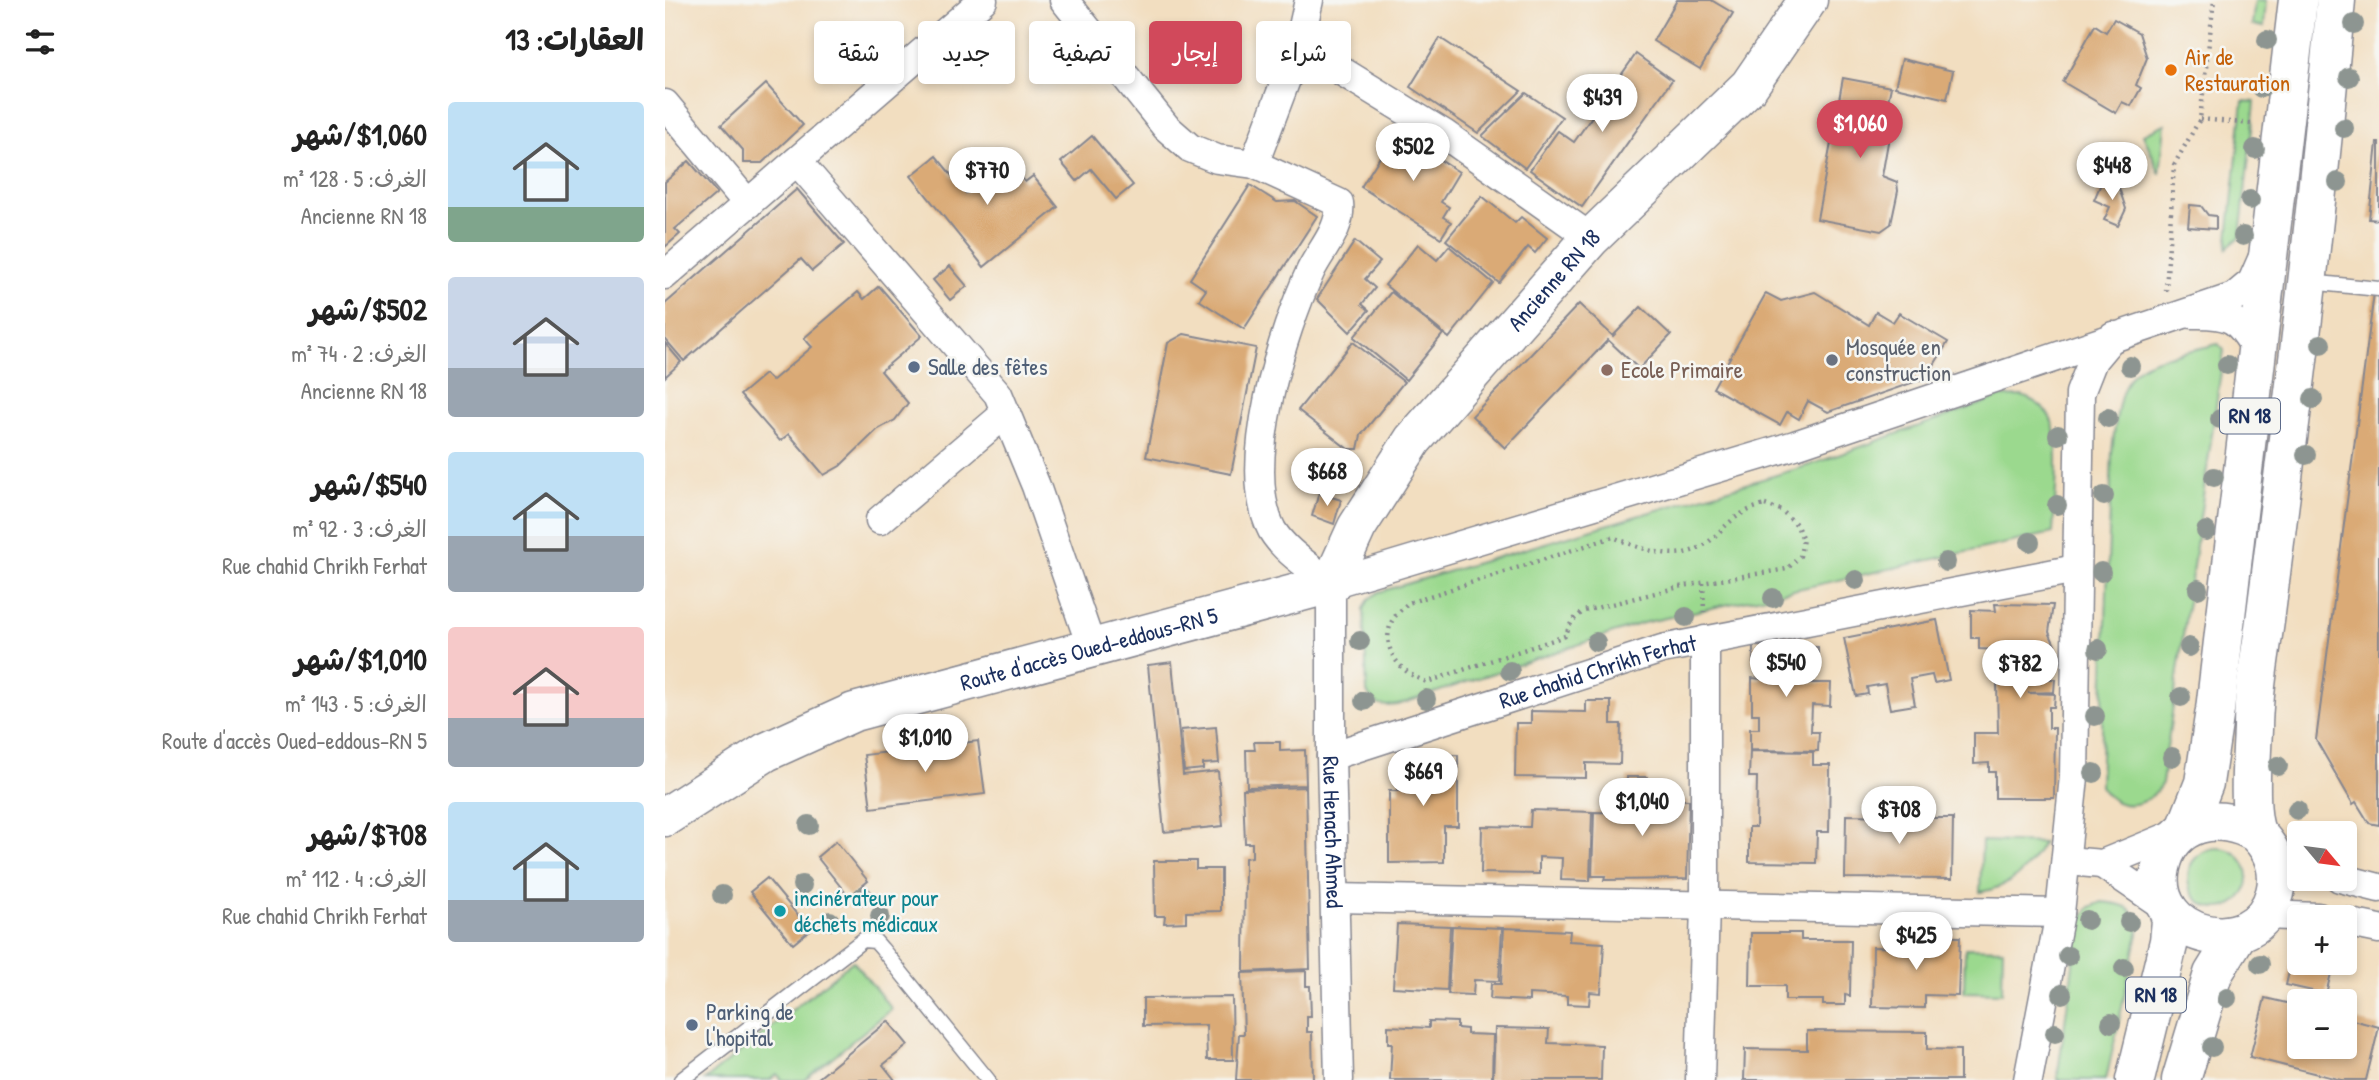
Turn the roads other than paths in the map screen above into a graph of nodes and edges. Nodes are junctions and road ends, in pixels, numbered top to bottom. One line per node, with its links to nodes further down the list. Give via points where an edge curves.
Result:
1 (983, 0): 11 (street)
2 (1064, 0): 12 (street, via 1166,127 1190,148 1217,159)
3 (1309, 0): 7 (street)
4 (1808, 0): 15 (main road, Ancienne RN 18, via 1749,86)
5 (2298, 0): 14 (main road, RN 18)
6 (2336, 0): 17 (main road, RN 18)
7 (1304, 21)
8 (1351, 77): 15 (street, via 1444,134)
9 (1284, 84): 12 (street)
10 (665, 104): 13 (street)
11 (797, 160): 13 (street); 22 (street, via 998,394)
12 (1254, 164): 25 (street, via 1339,203 1341,218 1313,268 1278,358 1264,442 1262,489 1273,532)
13 (748, 204): 16 (street)
14 (2271, 237): 19 (street, via 2252,282 2234,297); 21 (main road, RN 18)
15 (1591, 238): 25 (main road, Ancienne RN 18, via 1413,440 1357,527)
16 (665, 275)
17 (2309, 282): 18 (lane); 31 (main road, RN 18, via 2253,710 2251,786)
18 (2379, 289)
19 (2182, 314): 20 (street); 21 (street, via 2218,313 2243,325)
20 (2113, 336): 24 (street, via 2093,360 2080,393); 25 (street, via 1795,445)
21 (2257, 351): 30 (main road, RN 18, via 2215,710 2204,783)
22 (1006, 413): 23 (street); 27 (street)
23 (880, 520)
24 (2075, 569): 26 (street, Rue chahid Chrikh Ferhat); 32 (street, via 2074,777)
25 (1331, 584): 27 (main road, Route d'accès Oued-eddous-RN 5); 28 (street, Rue Henach Ahmed)
26 (1705, 640): 28 (street, Rue chahid Chrikh Ferhat, via 1662,649); 37 (street)
27 (1092, 649): 29 (main road, Route d'accès Oued-eddous-RN 5, via 854,712 766,752)
28 (1331, 756): 36 (street, Rue Henach Ahmed)
29 (665, 817)
30 (2186, 830): 31 (main road, via 2214,820 2229,821); 33 (street); 38 (main road, via 2162,861 2160,886)
31 (2275, 850): 42 (main road, via 2276,891)
32 (2067, 861): 33 (street); 39 (street)
33 (2102, 864): 38 (street)
34 (2357, 882): 35 (street)
35 (2379, 888)
36 (1335, 898): 37 (street); 46 (street, Rue Henach Ahmed)
37 (1705, 905): 39 (street); 47 (street)
38 (2168, 909): 42 (main road, via 2180,924 2217,938); 49 (main road, RN 18, via 2169,941)
39 (2060, 913): 48 (street)
40 (2287, 921): 42 (street)
41 (2357, 924): 43 (street)
42 (2251, 925): 50 (main road, RN 18, via 2213,974)
43 (2379, 929)
44 (681, 1080): 45 (lane, via 863,940 874,941 882,949)
45 (988, 1080)
46 (1339, 1080)
47 (1700, 1080)
48 (2028, 1080)
49 (2135, 1080)
50 (2181, 1080)

